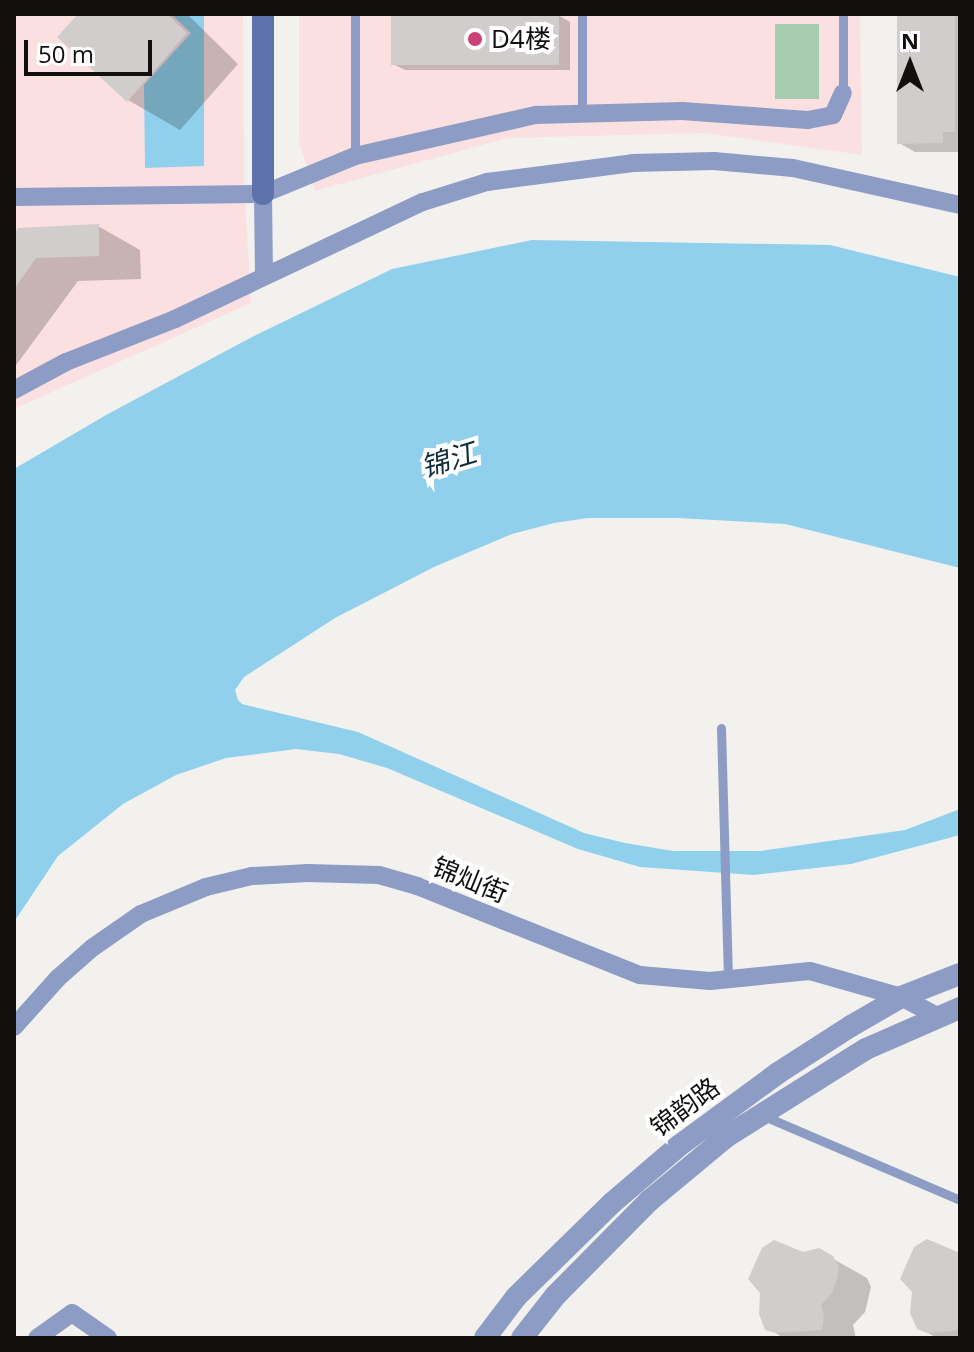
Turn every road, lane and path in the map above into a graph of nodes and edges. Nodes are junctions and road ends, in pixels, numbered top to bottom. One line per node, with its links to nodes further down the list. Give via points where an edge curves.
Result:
1 (263, 14): 8 (main road)
2 (355, 14): 7 (lane)
3 (582, 14): 6 (lane)
4 (843, 14): 5 (lane)
5 (843, 93): 6 (street, via 833,115 808,120 682,111)
6 (582, 114): 7 (street, via 536,115)
7 (355, 156): 8 (street)
8 (263, 194): 9 (street); 11 (street)
9 (14, 197)
10 (960, 205): 11 (street, via 793,168 714,161 580,168 487,182 423,202)
11 (264, 276): 12 (street)
12 (14, 390)
13 (721, 728): 15 (lane)
14 (960, 974): 16 (street, 锦韵路)
15 (728, 979): 16 (street, 锦灿街, via 810,971); 18 (street, 锦灿街, via 640,975 379,875 252,876 206,887 141,914 58,978)
16 (901, 997): 17 (street, 锦灿街); 23 (street, 锦韵路, via 778,1073 680,1145 516,1297)
17 (950, 1012): 19 (street, 锦韵路, via 866,1049)
18 (14, 1027)
19 (764, 1116): 20 (lane); 24 (street, 锦韵路, via 726,1137 649,1201 555,1296)
20 (960, 1200)
21 (37, 1338): 22 (street, via 72,1313)
22 (108, 1338)
23 (485, 1338)
24 (522, 1338)

